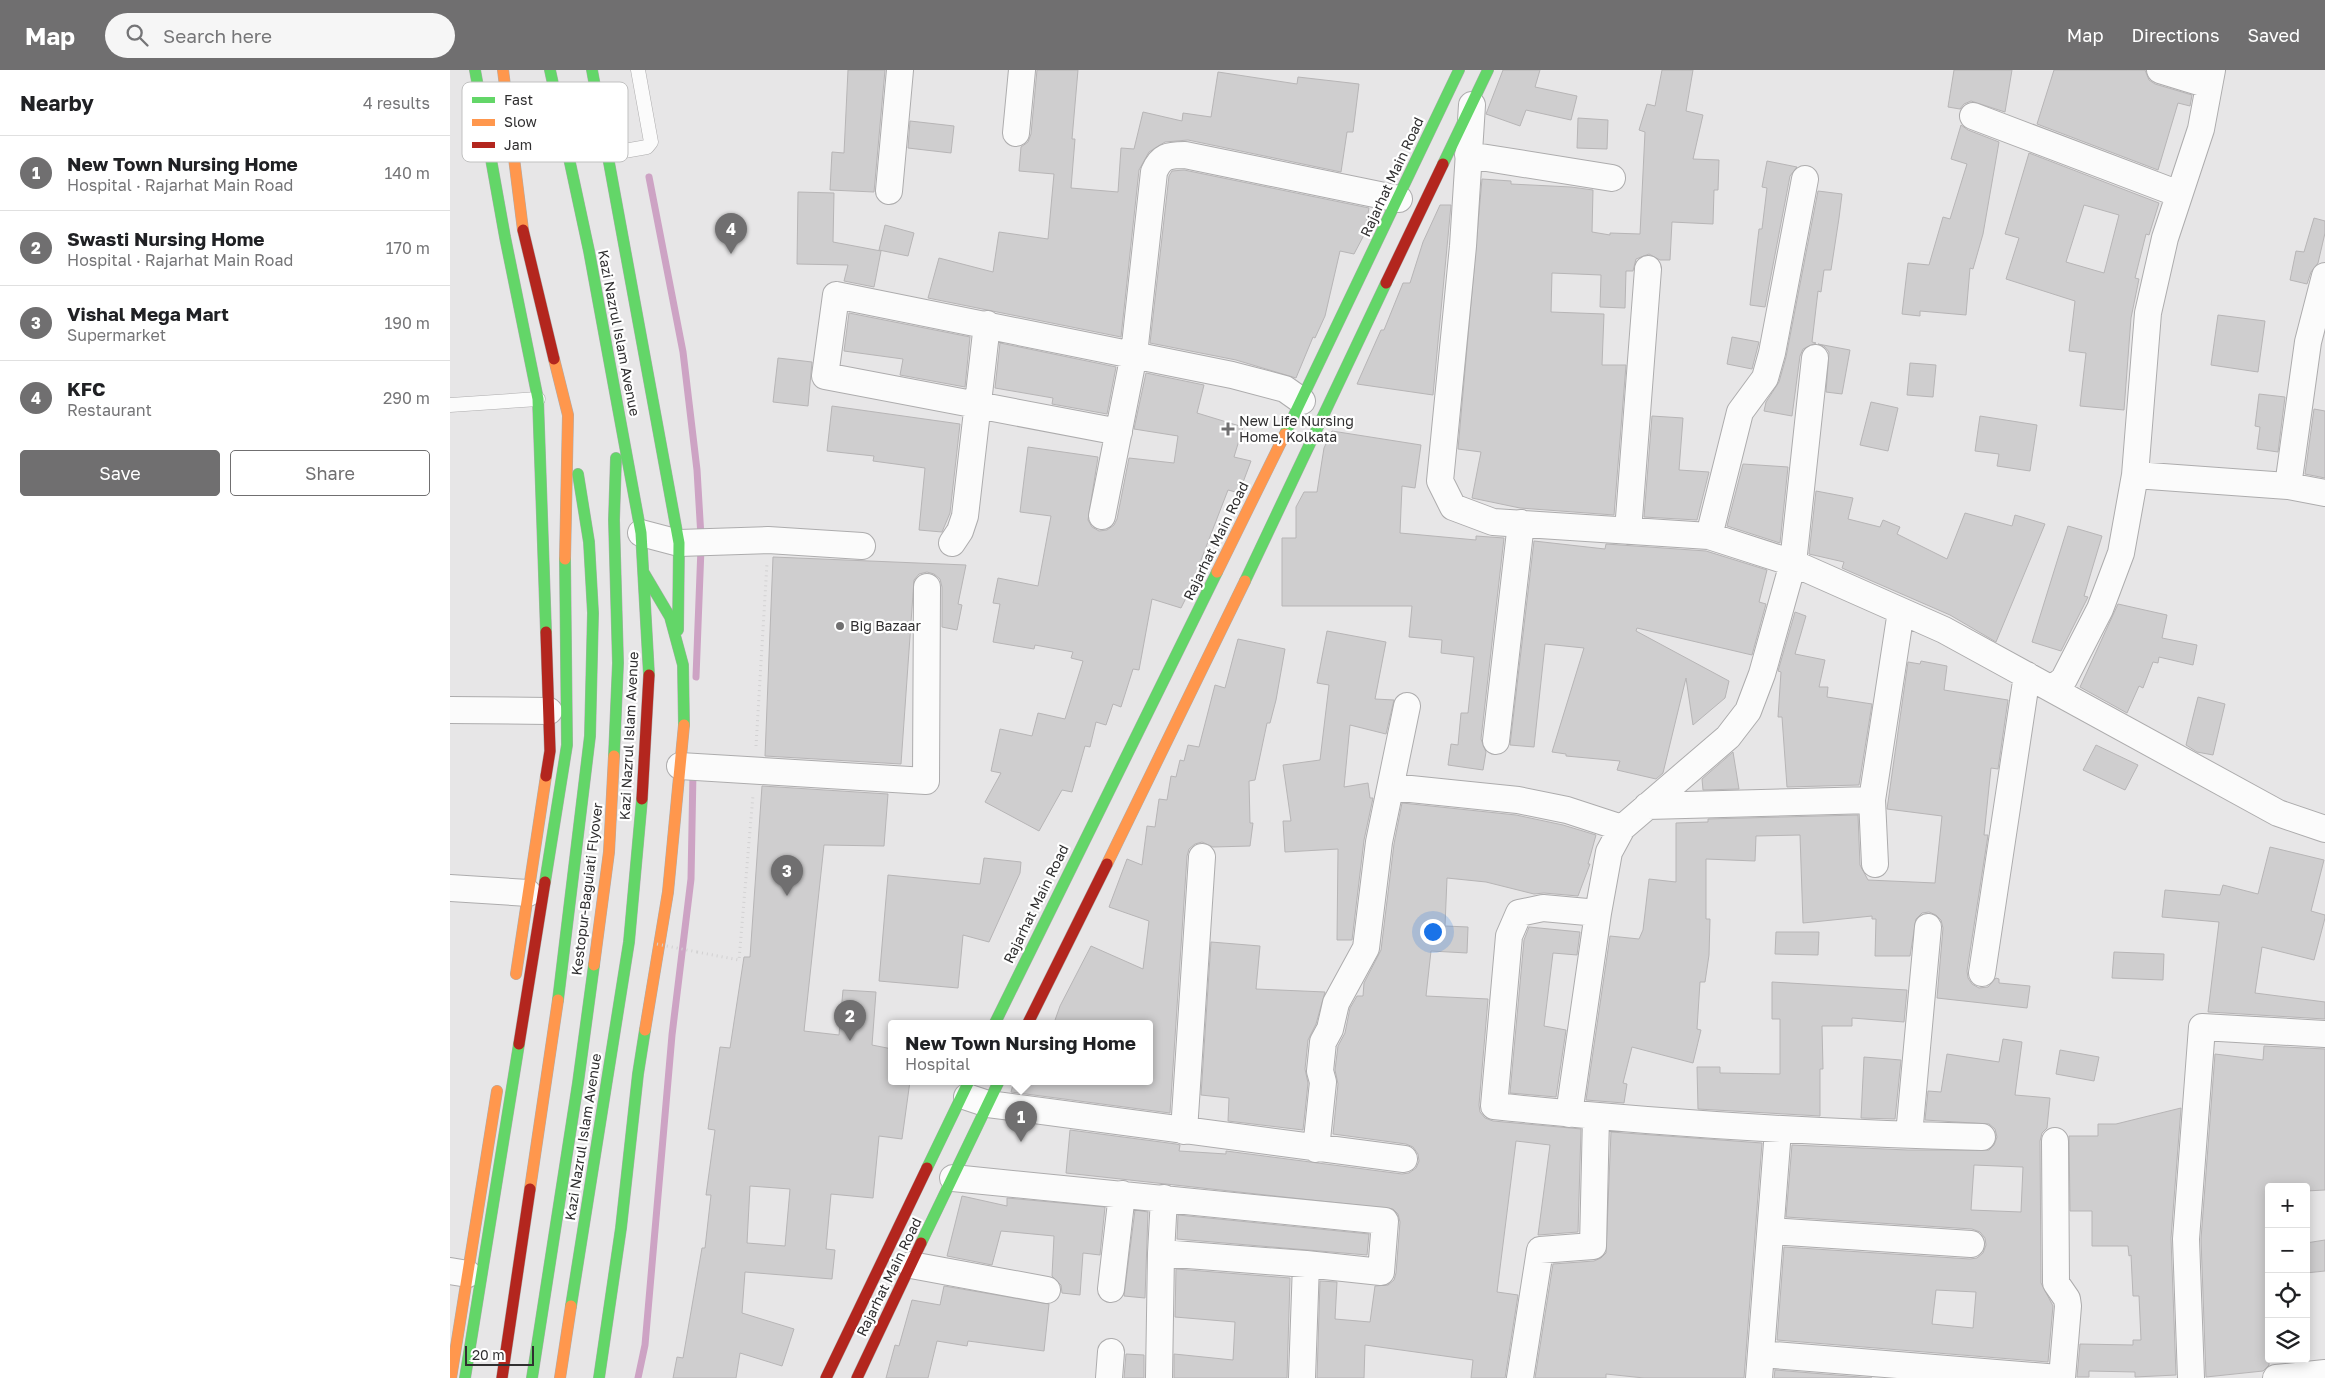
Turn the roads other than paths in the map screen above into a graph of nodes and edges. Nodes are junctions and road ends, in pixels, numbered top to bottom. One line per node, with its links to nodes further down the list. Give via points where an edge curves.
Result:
1 (638, 70): 12 (lane, via 651,142)
2 (900, 70): 20 (street)
3 (1022, 70): 11 (street)
4 (1459, 70): 8 (main road, Rajarhat Main Road)
5 (1488, 70): 9 (main road)
6 (2160, 70): 7 (street)
7 (2211, 77): 21 (street, via 2201,129)
8 (1447, 94): 9 (street); 22 (main road, Rajarhat Main Road)
9 (1472, 105): 13 (street); 72 (main road, via 1211,654)
10 (1973, 116): 21 (street)
11 (1016, 132)
12 (628, 150)
13 (1468, 155): 18 (street); 39 (street, via 1463,246 1440,481 1453,507 1493,522)
14 (493, 162): 28 (main road)
15 (515, 162): 33 (main road, via 524,243)
16 (569, 162): 29 (main road, Kazi Nazrul Islam Avenue)
17 (609, 162): 43 (main road)
18 (1612, 178)
19 (1805, 179): 42 (street, via 1772,353 1765,378 1740,412)
20 (889, 191)
21 (2178, 194): 35 (street, via 2148,312)
22 (1399, 199): 26 (street, via 1184,155 1167,155 1154,172); 30 (main road, Rajarhat Main Road)
23 (1648, 269): 40 (street)
24 (2325, 276): 36 (street, via 2308,342)
25 (987, 324): 26 (street); 31 (street); 31 (street, via 836,295 824,376)
26 (1134, 354): 30 (street, via 1285,389); 34 (street)
27 (1815, 358): 46 (street)
28 (538, 399): 32 (lane); 55 (main road)
29 (617, 400): 41 (main road, Kazi Nazrul Islam Avenue); 104 (main road, Kestopur-Baguiati Flyover, via 614,520 618,663 609,852 578,1083)
30 (1302, 401): 71 (main road, Rajarhat Main Road)
31 (978, 404): 34 (street); 44 (street, via 965,516)
32 (450, 406)
33 (568, 415): 102 (main road, via 564,536 567,745); 103 (main road, Kestopur-Baguiati Flyover, via 590,542 593,614 590,736 564,958)
34 (1119, 432): 38 (street)
35 (2135, 475): 36 (street); 52 (street, via 2121,553 2100,608 2064,679)
36 (2288, 486): 37 (street)
37 (2325, 493)
38 (1102, 516)
39 (1521, 523): 40 (street); 56 (street)
40 (1628, 531): 42 (street)
41 (641, 533): 43 (street); 47 (main road, Kazi Nazrul Islam Avenue)
42 (1709, 536): 46 (street)
43 (680, 543): 45 (street, via 768,540); 50 (main road)
44 (952, 544)
45 (862, 546)
46 (1793, 563): 49 (street); 60 (street, via 1762,674 1748,710 1728,737)
47 (644, 573): 50 (main road, via 670,617); 105 (main road, Kazi Nazrul Islam Avenue, via 650,664 649,705 629,942)
48 (927, 587): 57 (street, via 926,781)
49 (1901, 611): 51 (street, via 1944,630); 59 (street)
50 (678, 648): 57 (main road, via 683,665 684,725)
51 (2027, 675): 52 (street); 69 (street)
52 (2052, 689): 62 (street, via 2278,813)
53 (1407, 706): 58 (street)
54 (450, 710): 55 (street)
55 (549, 711): 66 (main road, via 550,751)
56 (1496, 741)
57 (680, 766): 106 (main road, via 668,892 638,1074 622,1228)
58 (1391, 787): 61 (street, via 1518,800 1567,810); 85 (street, via 1379,842 1366,948 1336,1003 1330,1029 1323,1042 1320,1071 1323,1082)
59 (1872, 800): 60 (street); 64 (street)
60 (1647, 806): 61 (street)
61 (1622, 828): 67 (street, via 1609,852)
62 (2325, 829)
63 (1202, 857): 80 (street)
64 (1875, 864)
65 (450, 888): 66 (street)
66 (528, 893): 70 (main road)
67 (1598, 913): 78 (street); 78 (street, via 1543,908 1519,913 1509,936 1494,1106)
68 (1928, 928): 82 (street)
69 (1982, 973)
70 (514, 988)
71 (997, 1020)
72 (1029, 1020)
73 (2325, 1034): 114 (street, via 2202,1027 2186,1239)
74 (500, 1076): 95 (main road)
75 (998, 1085): 77 (main road, Rajarhat Main Road)
76 (965, 1088): 77 (street); 107 (main road, Rajarhat Main Road)
77 (988, 1104): 80 (street); 87 (main road, Rajarhat Main Road)
78 (1569, 1114): 79 (street)
79 (1596, 1117): 81 (street); 112 (street, via 1593,1246 1540,1250)
80 (1184, 1130): 85 (street)
81 (1778, 1130): 82 (street); 90 (street)
82 (1909, 1135): 83 (street)
83 (1982, 1137)
84 (2055, 1141): 113 (street, via 2056,1283 2068,1299)
85 (1316, 1148): 86 (street)
86 (1404, 1159)
87 (953, 1178): 88 (street); 94 (main road, Rajarhat Main Road)
88 (1122, 1194): 89 (street); 96 (street)
89 (1164, 1198): 92 (street); 93 (street, via 1385,1221 1381,1272)
90 (1771, 1231): 91 (street); 99 (street)
91 (1971, 1244)
92 (1161, 1253): 93 (street); 110 (street)
93 (1306, 1264): 111 (street)
94 (911, 1265): 97 (street); 108 (main road, Rajarhat Main Road)
95 (459, 1272): 101 (main road)
96 (1111, 1289)
97 (1047, 1290)
98 (1111, 1352): 109 (street)
99 (1760, 1366): 113 (street)
100 (2325, 1373): 115 (street)
101 (451, 1378)
102 (465, 1378)
103 (502, 1378)
104 (532, 1378)
105 (560, 1378)
106 (598, 1378)
107 (826, 1378)
108 (857, 1378)
109 (1109, 1378)
110 (1159, 1378)
111 (1302, 1378)
112 (1520, 1378)
113 (2060, 1378)
114 (2191, 1378)
115 (2276, 1378)

